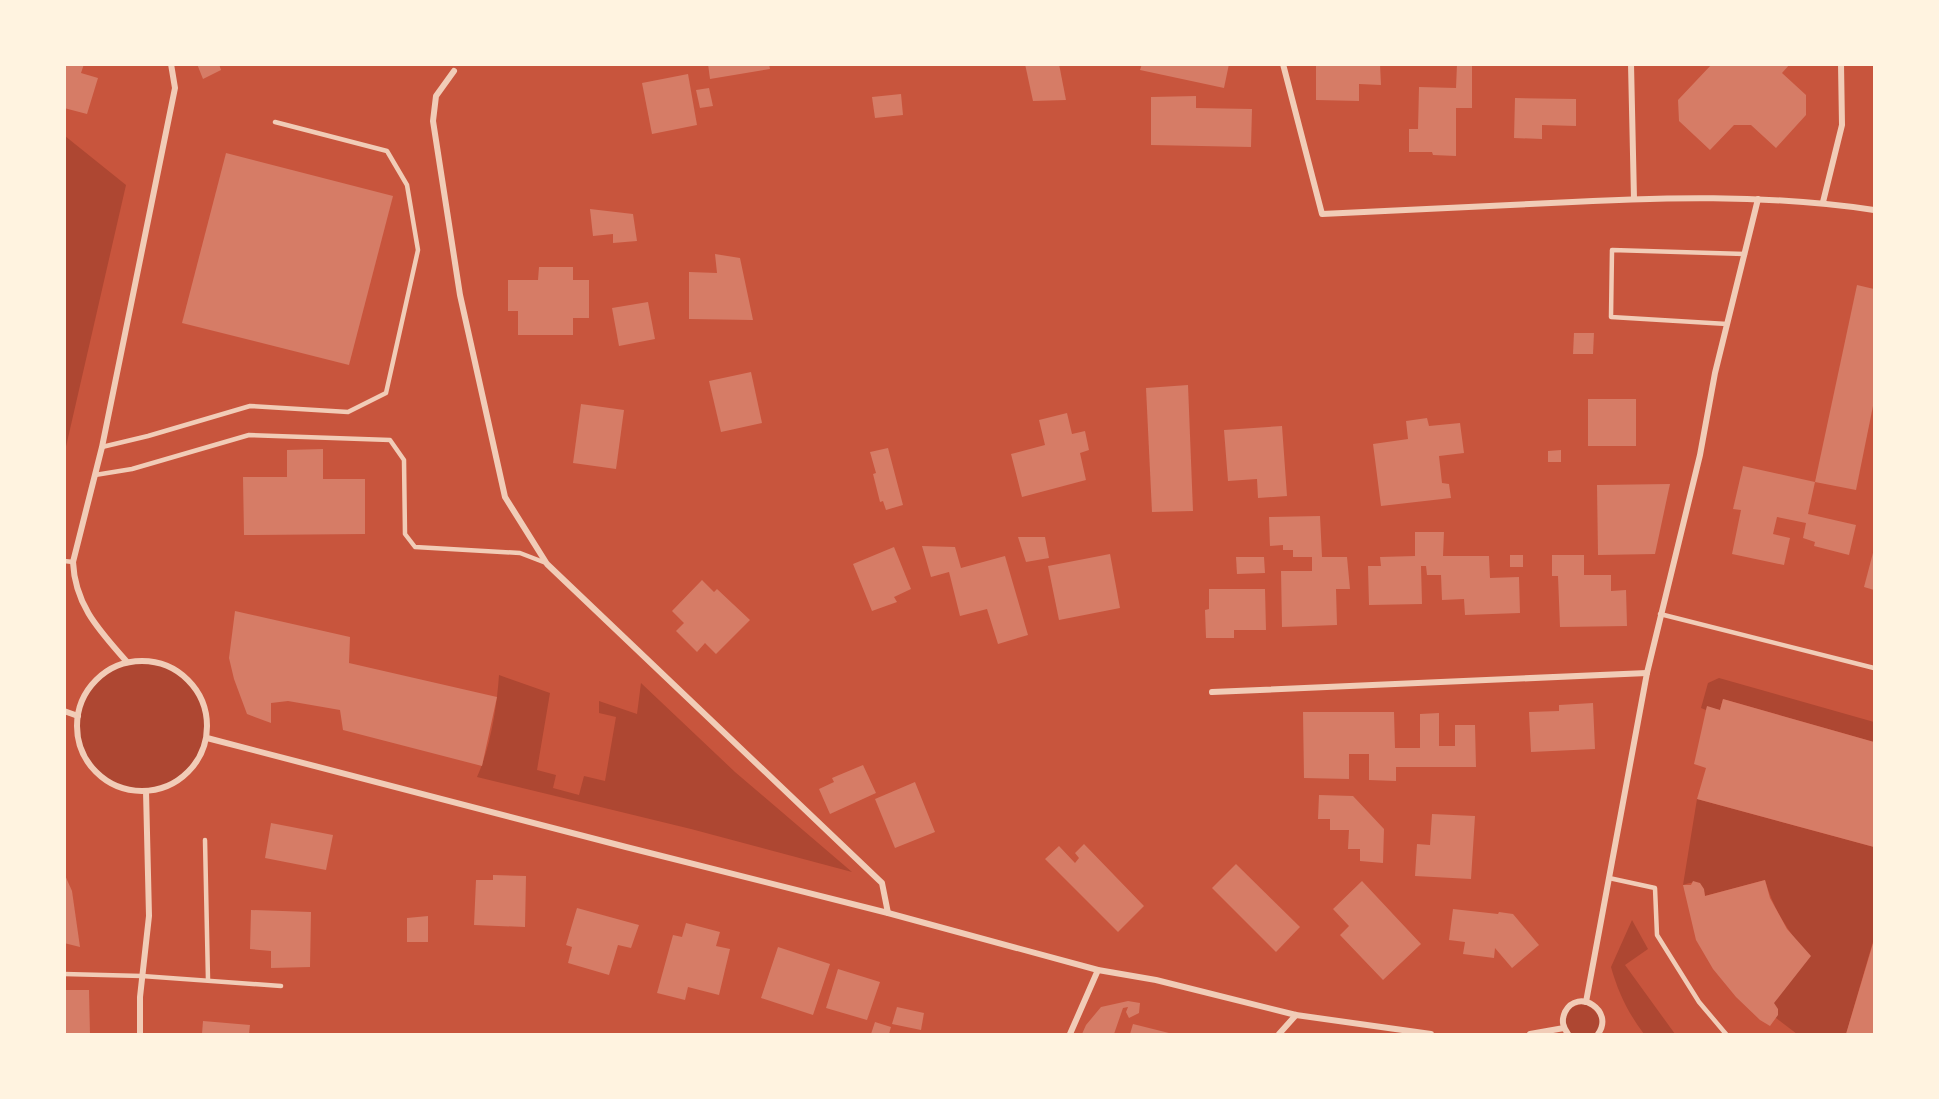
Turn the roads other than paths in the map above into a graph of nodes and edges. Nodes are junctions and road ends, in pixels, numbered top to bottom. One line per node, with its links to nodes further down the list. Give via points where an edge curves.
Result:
1 (171, 64): 13 (street, via 175,88)
2 (1283, 64): 7 (street, via 1322,214)
3 (1631, 64): 7 (street)
4 (1841, 64): 9 (street, via 1842,125)
5 (454, 71): 17 (street, via 436,96 433,121 460,295 505,496)
6 (275, 122): 13 (lane, via 387,151 407,185 418,250 386,393 348,412 250,406)
7 (1634, 199): 8 (street)
8 (1758, 199): 9 (street); 11 (street)
9 (1823, 202): 10 (street)
10 (1875, 210)
11 (1745, 254): 12 (street); 12 (lane, via 1612,250 1611,317)
12 (1727, 324): 18 (street, via 1700,455)
13 (102, 447): 14 (street)
14 (95, 475): 16 (street); 17 (lane, via 132,469 249,435 390,440 404,460 405,534 415,547 520,553)
15 (64, 561): 16 (lane)
16 (73, 562): 19 (street, via 74,580 85,611)
17 (548, 564): 29 (street, via 882,883)
18 (1660, 614): 20 (lane); 21 (street)
19 (127, 662): 24 (street, via 107,670 91,684 80,703); 25 (street, via 149,660 170,666 188,679 201,696 208,716)
20 (1875, 668)
21 (1647, 673): 22 (street); 28 (street)
22 (1212, 692)
23 (64, 711): 24 (street)
24 (78, 716): 26 (street, via 80,746 89,765 105,780 125,789)
25 (207, 738): 26 (street, via 200,758 186,775 167,787); 29 (street)
26 (146, 791): 32 (street, via 149,916)
27 (205, 840): 33 (lane)
28 (1609, 878): 35 (street); 45 (lane, via 1655,888 1657,935 1699,1002)
29 (888, 913): 30 (street)
30 (1098, 970): 36 (street, via 1156,980); 39 (street)
31 (64, 974): 32 (lane)
32 (142, 976): 33 (lane); 38 (street)
33 (208, 980): 34 (lane)
34 (281, 986)
35 (1586, 1002): 37 (street, via 1568,1009); 44 (street, via 1600,1013 1602,1025)
36 (1296, 1015): 40 (street); 41 (street)
37 (1564, 1028): 42 (street); 43 (street)
38 (140, 1035)
39 (1070, 1035)
40 (1279, 1035)
41 (1431, 1035)
42 (1530, 1035)
43 (1568, 1035)
44 (1598, 1035)
45 (1726, 1035)

